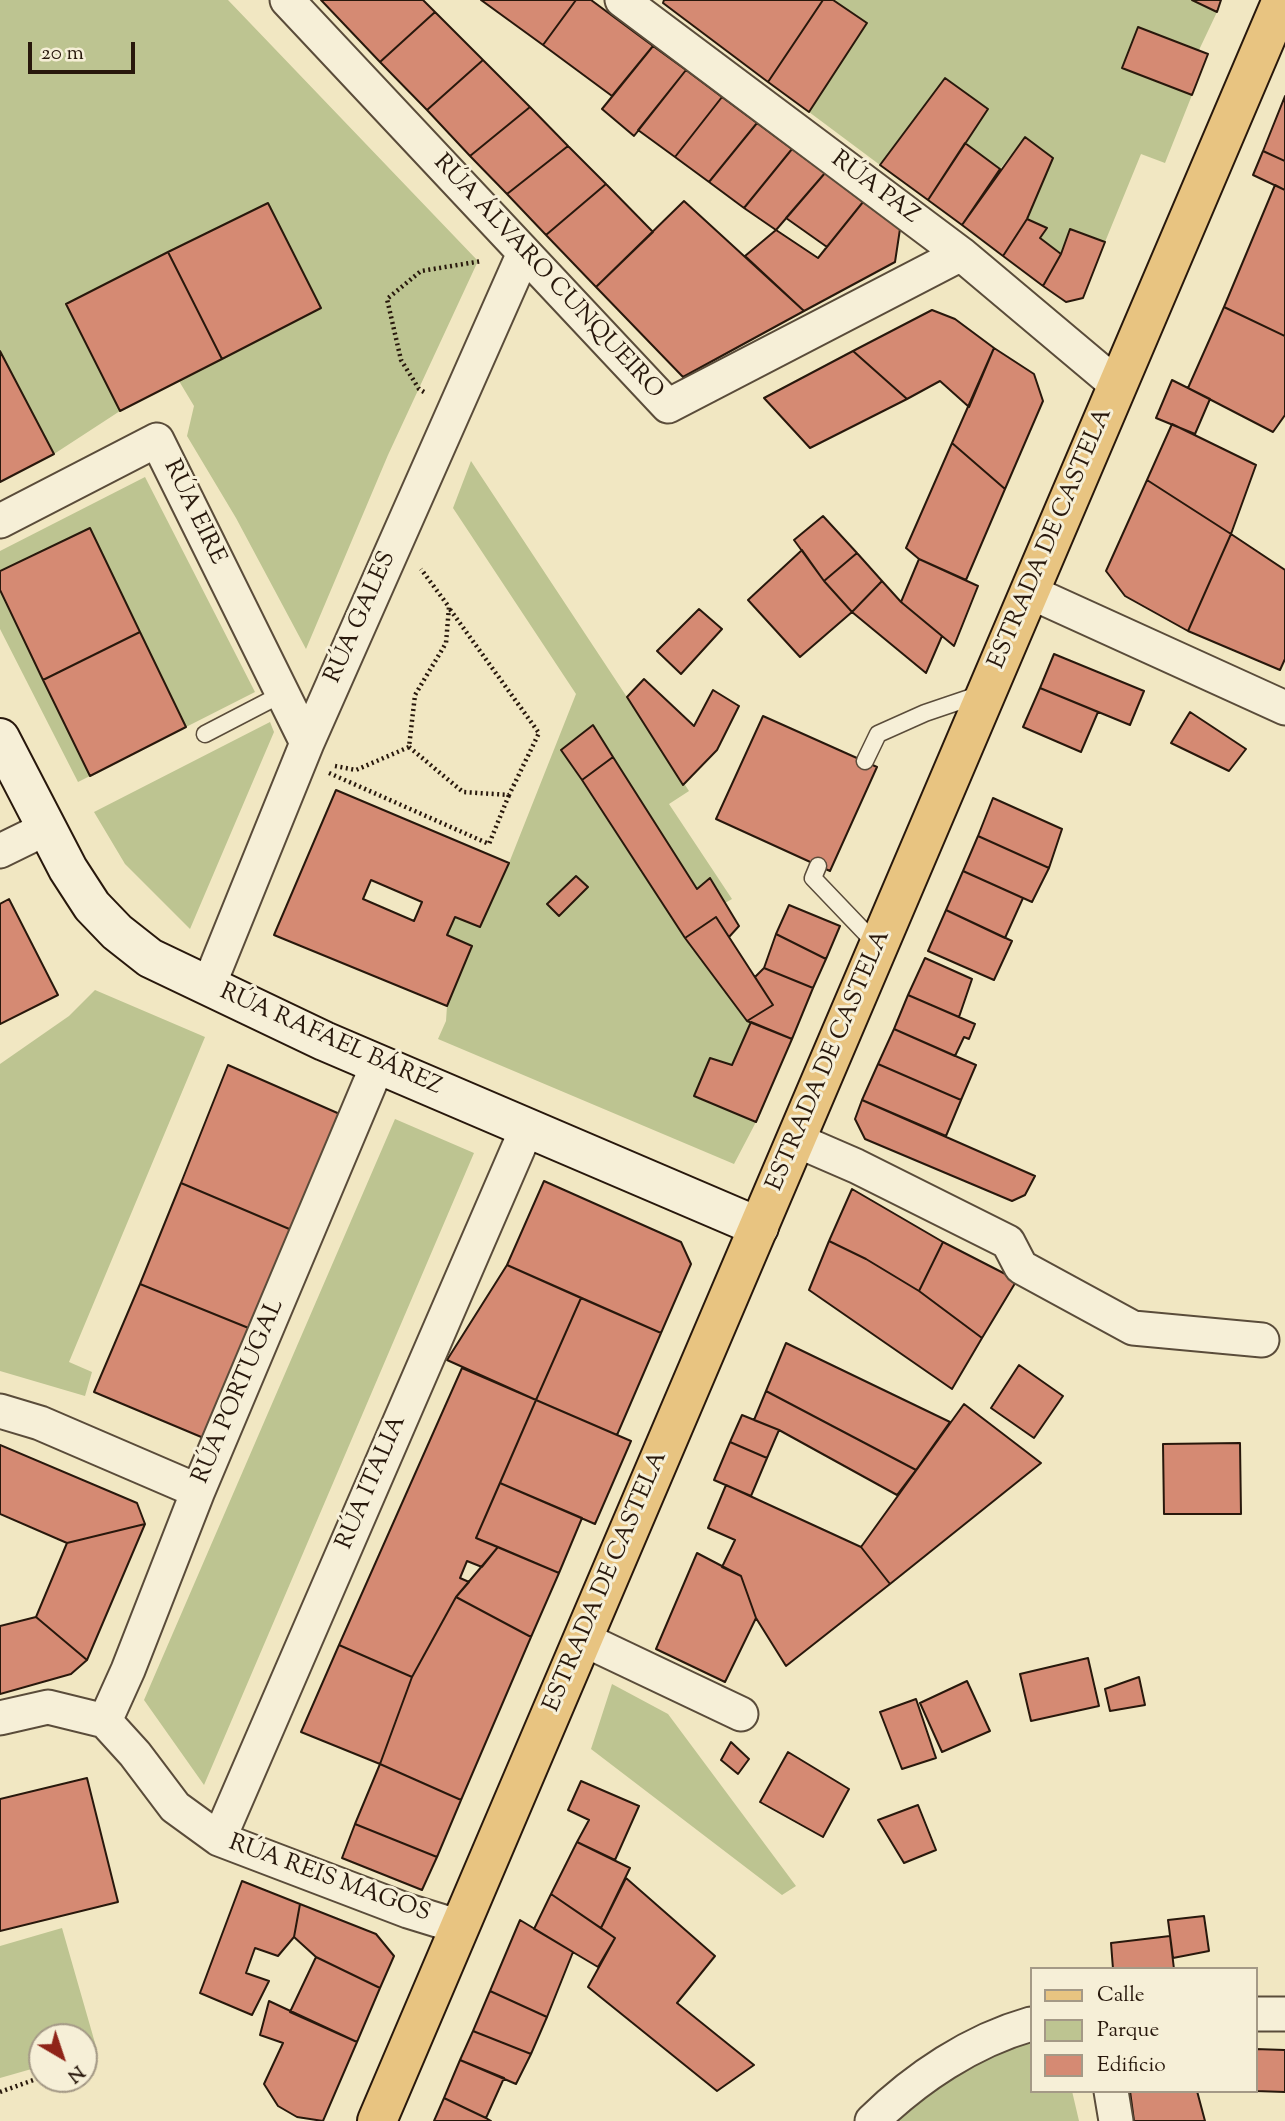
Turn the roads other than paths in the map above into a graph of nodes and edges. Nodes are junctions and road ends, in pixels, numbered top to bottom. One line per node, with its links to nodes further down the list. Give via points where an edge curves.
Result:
1 (288, 0): 4 (street, RÚA ÁLVARO CUNQUEIRO)
2 (622, 0): 5 (street, RÚA PAZ)
3 (1282, 0): 6 (main road, ESTRADA DE CASTELA)
4 (524, 253): 5 (street, RÚA ÁLVARO CUNQUEIRO, via 668,406); 14 (street, RÚA GALES)
5 (961, 254): 6 (street, RÚA PAZ)
6 (1118, 387): 8 (main road, ESTRADA DE CASTELA)
7 (0, 521): 10 (street, RÚA EIRE, via 157,440)
8 (1030, 592): 9 (main road, ESTRADA DE CASTELA); 11 (street)
9 (987, 692): 15 (lane, via 878,734); 19 (main road, ESTRADA DE CASTELA)
10 (282, 694): 12 (lane); 14 (street, RÚA EIRE)
11 (1285, 708)
12 (205, 734)
13 (0, 738): 16 (street, RÚA RAFAEL BÁREZ)
14 (303, 752): 20 (street, RÚA GALES)
15 (865, 761)
16 (47, 828): 17 (street); 20 (street, RÚA RAFAEL BÁREZ, via 92,906 117,932 150,958)
17 (0, 851)
18 (818, 866): 19 (lane, via 813,878)
19 (878, 947): 23 (main road, ESTRADA DE CASTELA)
20 (208, 987): 21 (street, RÚA RAFAEL BÁREZ)
21 (379, 1064): 22 (street, RÚA RAFAEL BÁREZ); 27 (street, RÚA PORTUGAL)
22 (527, 1128): 24 (street, RÚA RAFAEL BÁREZ); 32 (street, RÚA ITALIA)
23 (796, 1140): 24 (main road, ESTRADA DE CASTELA); 25 (street, via 1008,1242 1021,1266 1133,1328)
24 (759, 1227): 28 (main road, ESTRADA DE CASTELA)
25 (1262, 1340)
26 (0, 1411): 27 (street, via 40,1423)
27 (198, 1491): 31 (street, RÚA PORTUGAL)
28 (583, 1639): 29 (street); 33 (main road, ESTRADA DE CASTELA)
29 (741, 1714)
30 (0, 1718): 31 (street, via 48,1707)
31 (105, 1721): 32 (street, RÚA REIS MAGOS, via 175,1807)
32 (219, 1839): 33 (street, RÚA REIS MAGOS)
33 (460, 1927): 38 (main road, ESTRADA DE CASTELA)
34 (1257, 2014): 35 (street)
35 (1285, 2014)
36 (1030, 2024): 39 (street, via 950,2060)
37 (1111, 2093): 40 (street)
38 (377, 2121)
39 (872, 2121)
40 (1116, 2121)

